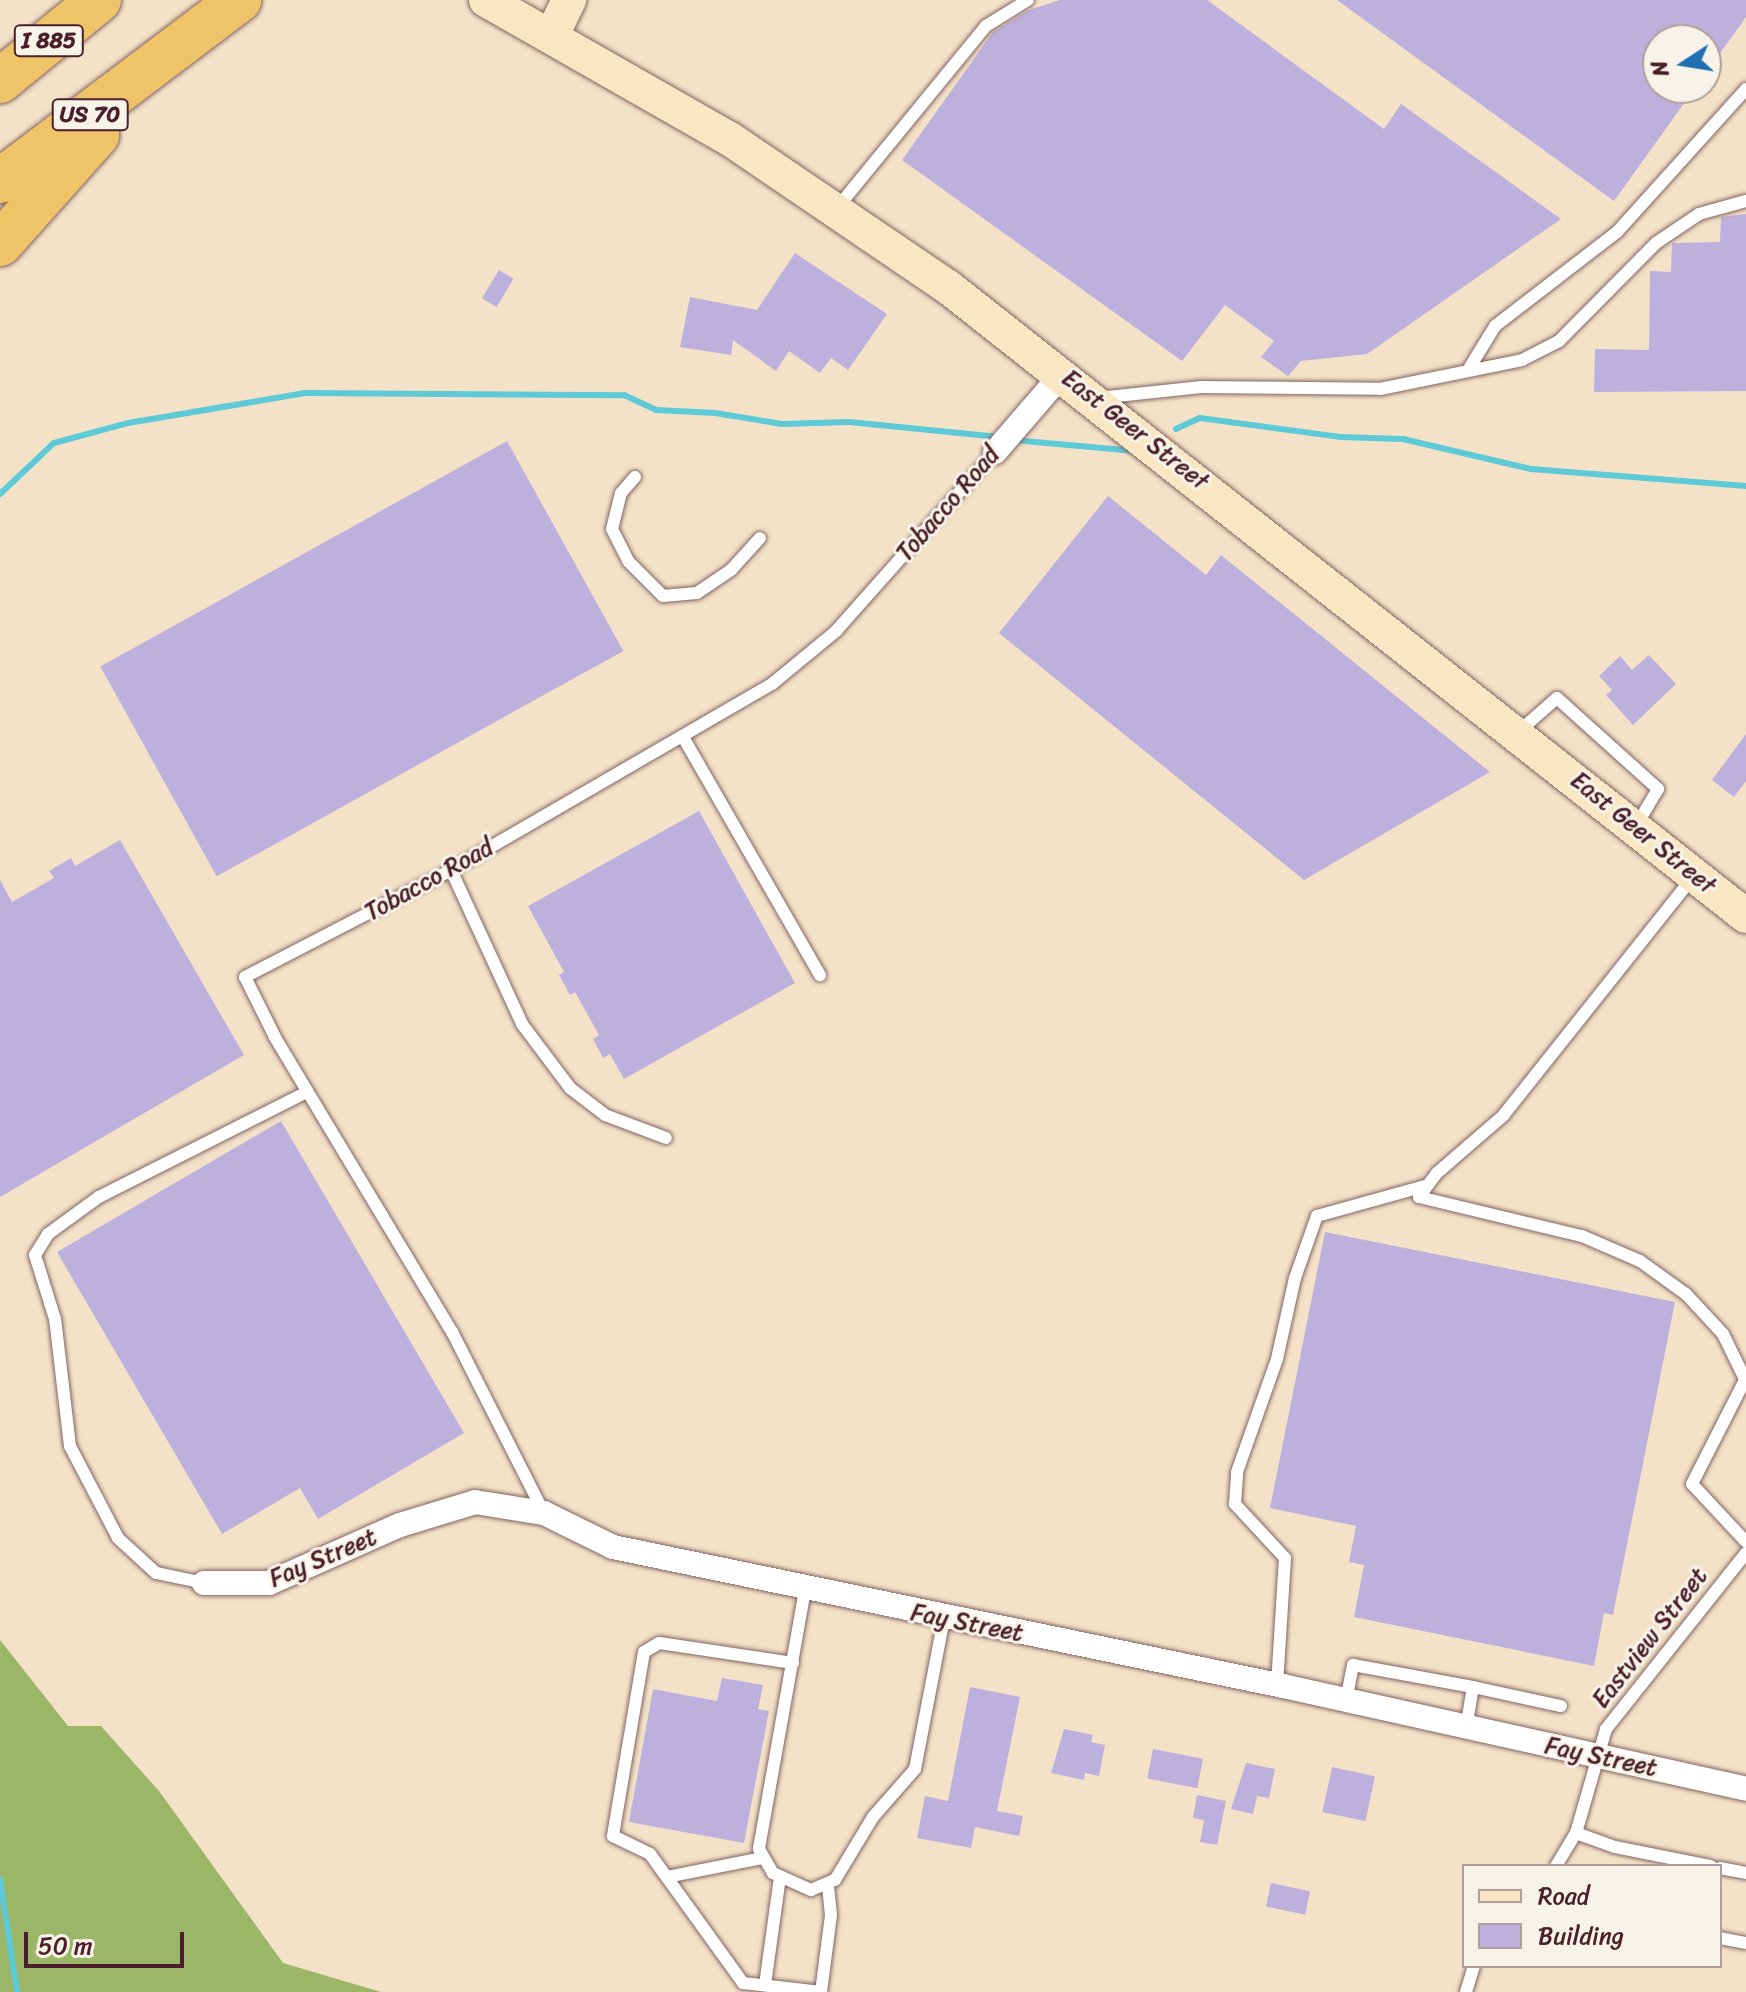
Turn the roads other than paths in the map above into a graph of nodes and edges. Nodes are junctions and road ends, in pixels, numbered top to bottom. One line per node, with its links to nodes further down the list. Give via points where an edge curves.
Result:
1 (99, 0): 8 (highway, I 885)
2 (239, 0): 7 (highway)
3 (486, 0): 6 (main road, East Geer Street)
4 (569, 0): 6 (main road)
5 (1028, 0): 12 (lane, via 986,26)
6 (552, 35): 12 (main road, East Geer Street)
7 (180, 49): 10 (highway, US 70); 13 (highway)
8 (0, 81)
9 (1746, 89): 14 (lane, via 1617,232 1495,326)
10 (0, 181)
11 (1746, 201): 14 (lane, via 1699,214 1656,243 1559,341 1522,360)
12 (837, 208): 15 (main road, East Geer Street)
13 (0, 244)
14 (1470, 367): 16 (lane, via 1380,389 1201,387)
15 (1063, 373): 16 (main road, East Geer Street); 17 (street, Tobacco Road)
16 (1095, 398): 20 (main road, East Geer Street)
17 (995, 452): 21 (lane, Tobacco Road, via 836,631 773,683)
18 (635, 477): 19 (lane, via 621,493 612,529 629,562 663,596 697,593 731,570)
19 (760, 538)
20 (1517, 733): 22 (main road, East Geer Street); 22 (lane, via 1557,698 1658,789)
21 (683, 737): 23 (lane, Tobacco Road); 26 (lane)
22 (1635, 827): 24 (main road, East Geer Street)
23 (451, 870): 27 (lane, Tobacco Road, via 245,977); 28 (lane, via 522,1024 570,1088 605,1115)
24 (1695, 875): 25 (main road, East Geer Street); 29 (lane, via 1504,1115)
25 (1746, 916)
26 (820, 975)
27 (307, 1092): 31 (lane, Tobacco Road, via 452,1332); 34 (lane, via 99,1197 48,1234 35,1255 55,1319 70,1446 118,1538 156,1573)
28 (666, 1138)
29 (1425, 1186): 30 (lane, via 1420,1193 1424,1201 1542,1225 1640,1261 1686,1294 1723,1334); 38 (lane, via 1317,1216 1295,1278 1277,1359 1237,1472 1235,1504 1285,1558)
30 (1745, 1378): 32 (lane, via 1692,1484)
31 (544, 1513): 34 (street, Fay Street, via 475,1502 400,1525 269,1583); 35 (street, Fay Street, via 613,1547)
32 (1746, 1542)
33 (1746, 1553): 43 (lane, Eastview Street, via 1606,1729)
34 (204, 1583)
35 (805, 1590): 36 (street, Fay Street); 37 (lane)
36 (944, 1618): 38 (street, Fay Street); 53 (lane, via 915,1769 873,1817)
37 (793, 1663): 46 (lane, via 759,1849); 51 (lane, via 659,1643 644,1652 613,1836 650,1854)
38 (1277, 1685): 40 (street, Fay Street)
39 (1473, 1687): 40 (lane, via 1353,1665); 41 (lane); 42 (lane)
40 (1346, 1701): 42 (street, Fay Street)
41 (1561, 1706)
42 (1466, 1728): 43 (street, Fay Street)
43 (1595, 1754): 44 (street, Fay Street); 45 (lane, Eastview Street)
44 (1746, 1789)
45 (1576, 1833): 47 (lane, Eastview Street); 48 (lane, via 1615,1847)
46 (762, 1858): 51 (lane); 52 (lane)
47 (1557, 1864)
48 (1701, 1864)
49 (1722, 1868): 50 (lane)
50 (1746, 1873)
51 (667, 1877): 57 (lane, via 743,1983)
52 (780, 1877): 53 (lane, via 811,1890); 57 (lane)
53 (828, 1887): 57 (lane, via 831,1915 821,1992)
54 (1722, 1938): 55 (lane)
55 (1746, 1943)
56 (1473, 1968): 58 (lane)
57 (765, 1985)
58 (1466, 1992)

